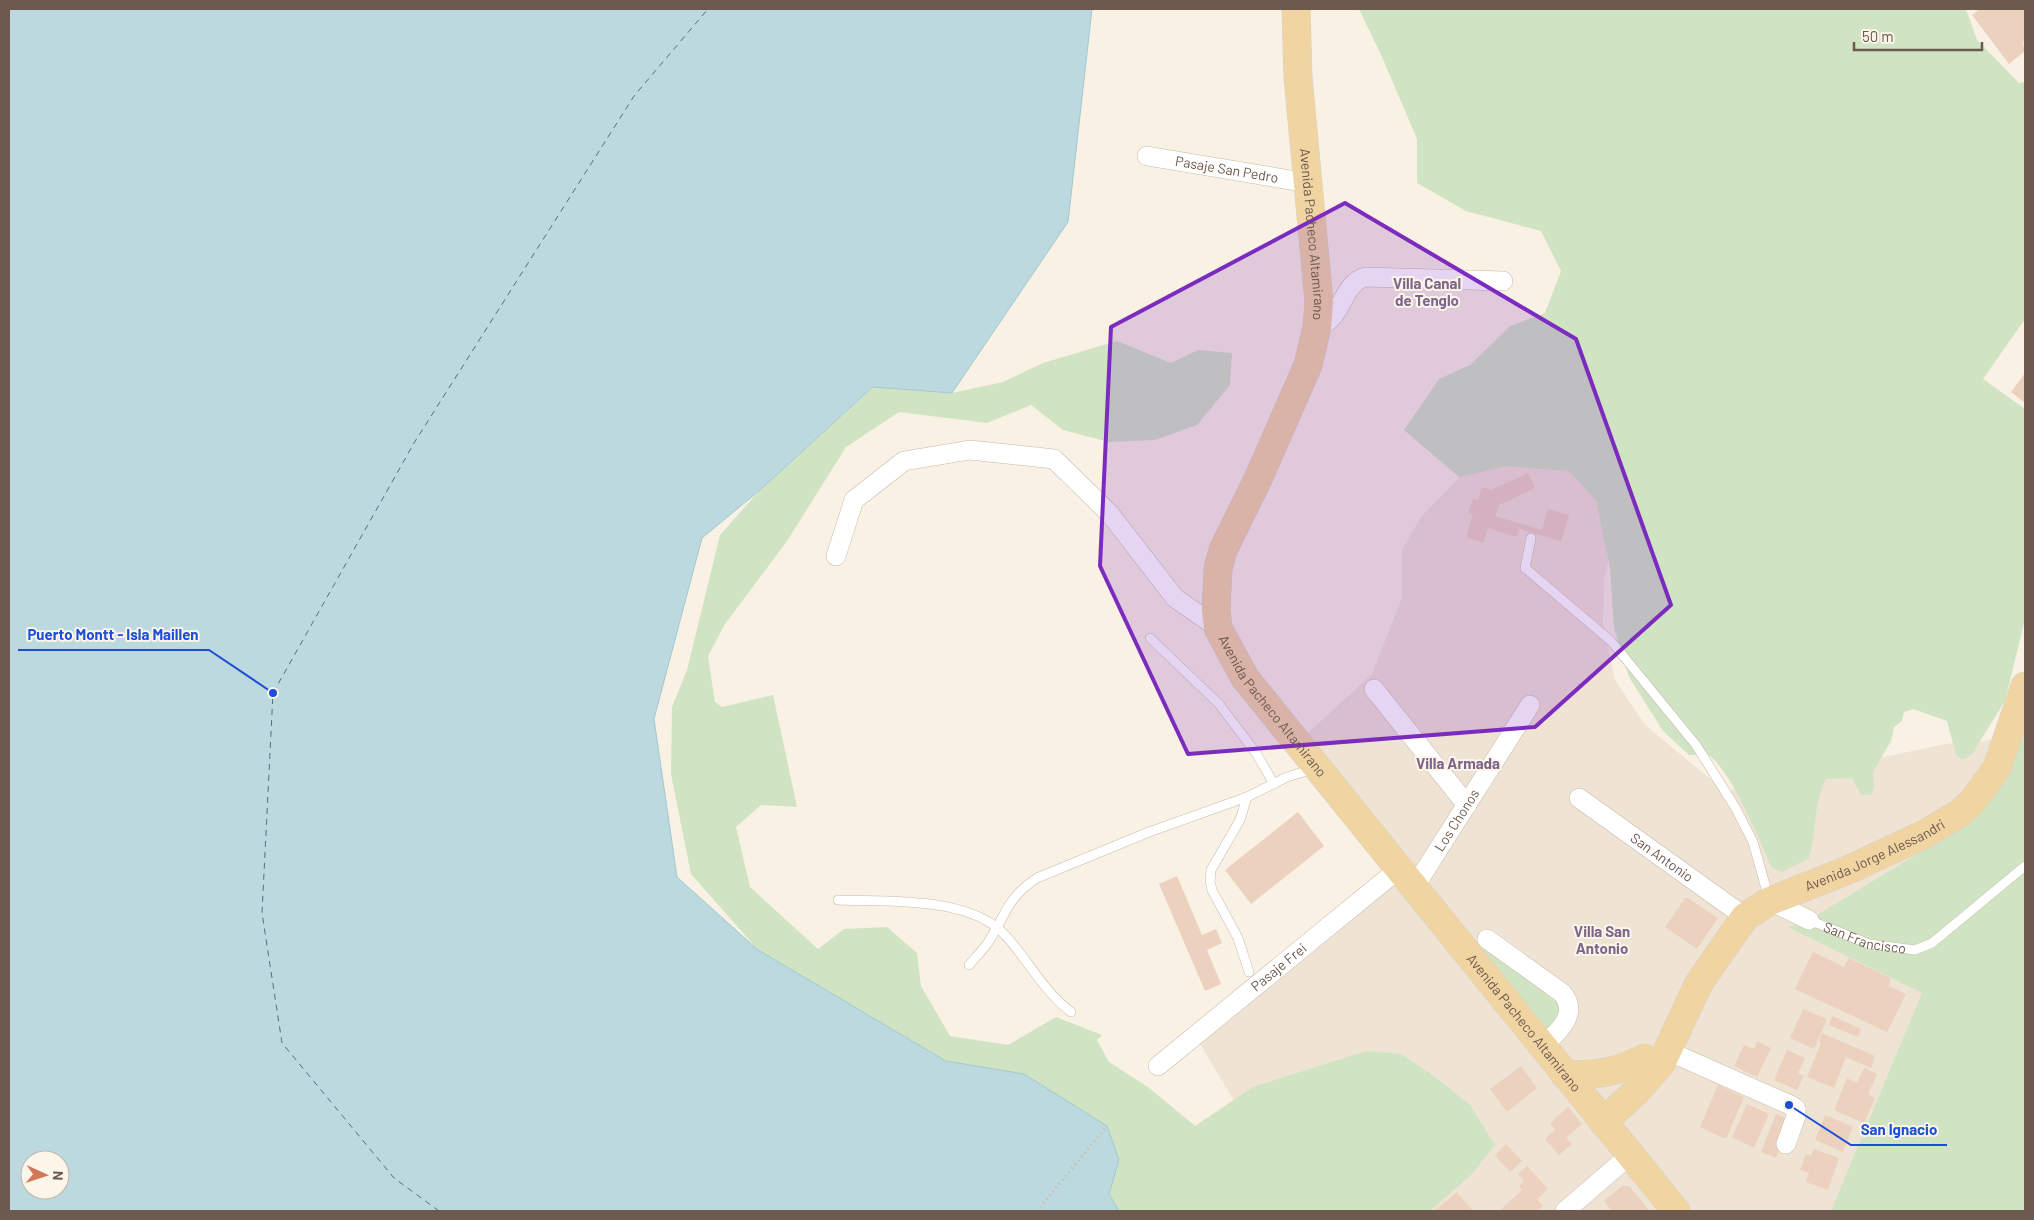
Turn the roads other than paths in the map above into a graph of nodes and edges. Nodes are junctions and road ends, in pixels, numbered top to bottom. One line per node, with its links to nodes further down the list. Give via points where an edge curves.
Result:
1 (1296, 9): 3 (main road, Avenida Pacheco Altamirano, via 1295,46)
2 (1148, 156): 3 (street, Pasaje San Pedro)
3 (1308, 183): 5 (main road, Avenida Pacheco Altamirano, via 1319,302)
4 (1502, 281): 5 (street, via 1365,277 1354,283 1330,323)
5 (1318, 328): 8 (main road, Avenida Pacheco Altamirano, via 1294,401 1223,550 1216,591)
6 (1531, 538): 21 (lane, via 1525,568 1611,641 1696,745 1753,842)
7 (836, 556): 8 (street, via 854,500 904,460 970,450 1054,459 1110,514 1175,598)
8 (1218, 628): 13 (main road, Avenida Pacheco Altamirano, via 1246,678)
9 (1150, 638): 14 (lane, via 1219,704 1242,733)
10 (2025, 686): 21 (main road, Avenida Jorge Alessandri, via 1997,768 1979,794 1960,813 1925,834 1848,870)
11 (1374, 689): 17 (street)
12 (1530, 705): 17 (street, Los Chonos)
13 (1317, 768): 14 (lane); 19 (main road, Avenida Pacheco Altamirano)
14 (1274, 784): 15 (lane)
15 (1247, 797): 24 (lane, via 1149,832 1037,878 1010,900); 27 (lane, via 1240,820 1211,870 1210,881 1238,938)
16 (1579, 798): 22 (street, San Antonio)
17 (1467, 804): 19 (street, Los Chonos)
18 (2025, 866): 23 (lane, San Francisco, via 1932,943 1915,950 1869,944)
19 (1407, 877): 29 (main road, Avenida Pacheco Altamirano); 31 (street, Pasaje Frei)
20 (838, 900): 24 (lane, via 947,907 984,918)
21 (1770, 901): 22 (main road, Avenida Jorge Alessandri); 23 (street, San Francisco)
22 (1745, 917): 30 (main road, Avenida Jorge Alessandri, via 1691,998 1674,1016)
23 (1809, 920)
24 (997, 927): 26 (lane); 28 (lane, via 1051,993)
25 (1487, 939): 29 (street, via 1568,999 1570,1010 1567,1020)
26 (969, 965)
27 (1249, 972)
28 (1071, 1012)
29 (1542, 1047): 32 (main road, Avenida Pacheco Altamirano)
30 (1655, 1061): 32 (main road, via 1604,1074); 33 (main road, Avenida Jorge Alessandri); 34 (street, via 1790,1105 1796,1109 1796,1116); 35 (main road, via 1631,1119)
31 (1158, 1066)
32 (1565, 1075): 33 (main road, Avenida Pacheco Altamirano)
33 (1597, 1114): 35 (main road, Avenida Pacheco Altamirano)
34 (1786, 1144)
35 (1629, 1156): 36 (street); 37 (main road, Avenida Pacheco Altamirano)
36 (1565, 1211)
37 (1676, 1211)

